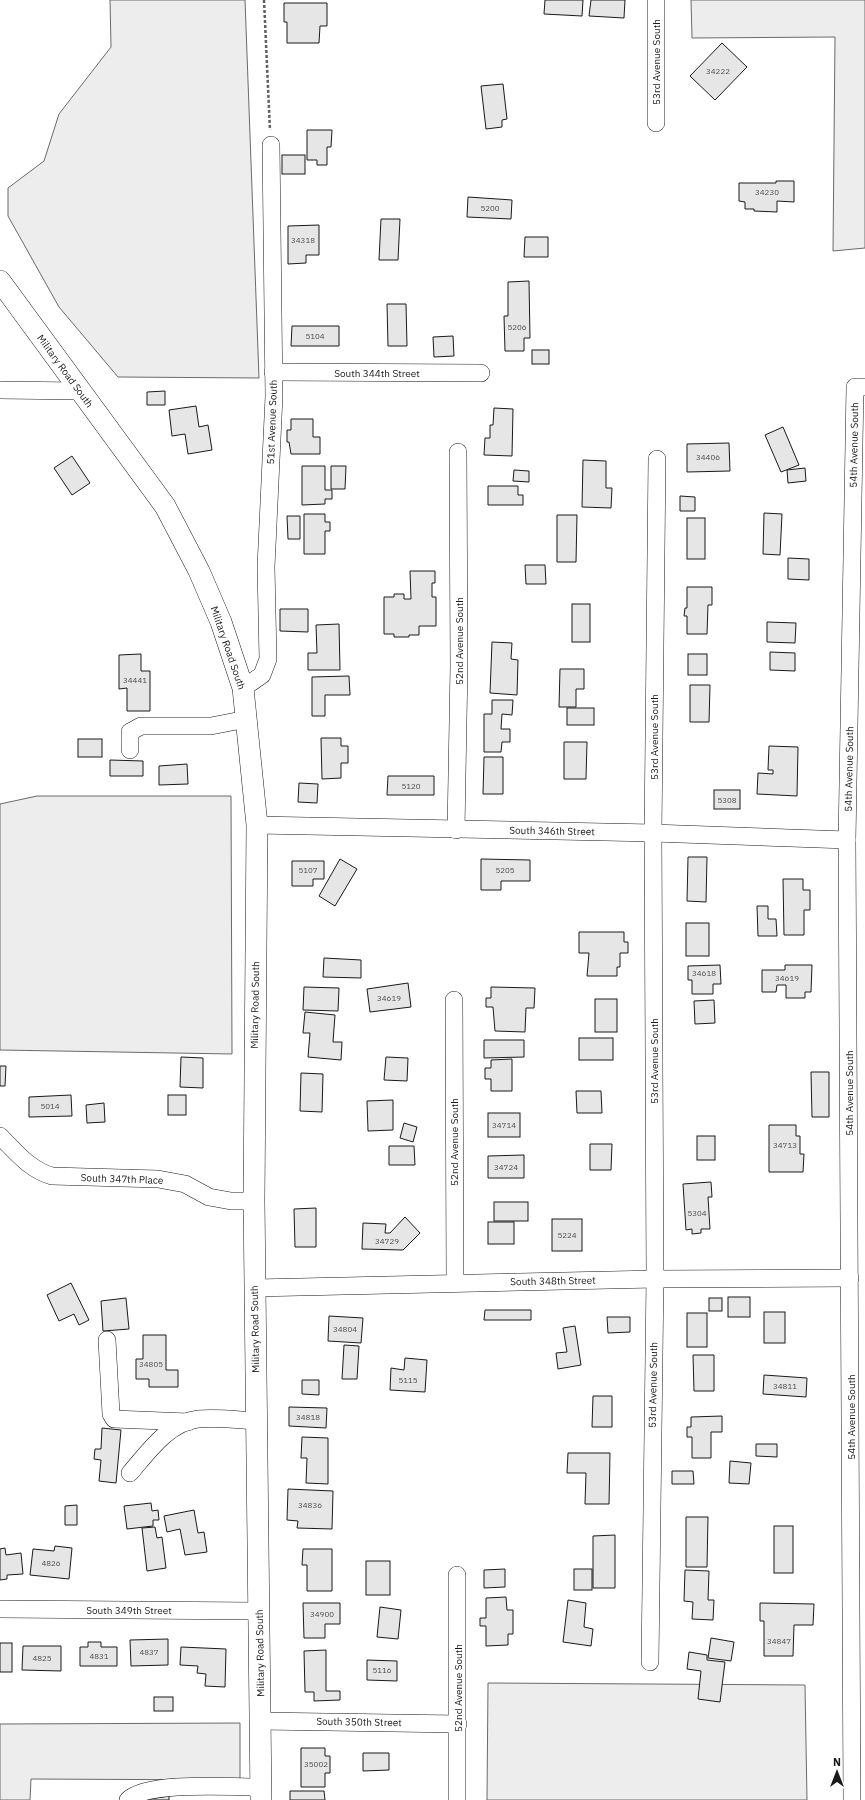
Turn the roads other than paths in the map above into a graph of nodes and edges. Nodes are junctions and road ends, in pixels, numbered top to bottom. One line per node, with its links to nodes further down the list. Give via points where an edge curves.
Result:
1 (656, 0): 2 (street, 53rd Avenue South)
2 (656, 123)
3 (271, 145): 5 (street, 51st Avenue South)
4 (0, 281): 9 (main road, Military Road South)
5 (273, 372): 6 (street, South 344th Street); 12 (street, 51st Avenue South, via 266,567 268,659 262,675)
6 (481, 373)
7 (860, 387): 18 (street, 54th Avenue South)
8 (0, 390): 9 (street)
9 (80, 391): 12 (main road, Military Road South, via 165,506 199,571)
10 (458, 452): 16 (street, 52nd Avenue South, via 459,666)
11 (656, 459): 17 (street, 53rd Avenue South)
12 (243, 688): 13 (main road, Military Road South)
13 (247, 720): 14 (street, via 211,726 141,726 130,732); 15 (main road, Military Road South)
14 (130, 750)
15 (257, 825): 16 (street, South 346th Street); 21 (main road, Military Road South)
16 (456, 830): 17 (street, South 346th Street)
17 (654, 833): 18 (street, South 346th Street); 23 (street, 53rd Avenue South)
18 (848, 840): 22 (street, 54th Avenue South)
19 (454, 1000): 24 (street, 52nd Avenue South)
20 (0, 1136): 21 (street, South 347th Place, via 27,1163 52,1176 158,1179 185,1184 209,1197 231,1202)
21 (254, 1202): 25 (main road, Military Road South)
22 (850, 1278): 23 (street, South 348th Street); 36 (street, 54th Avenue South)
23 (655, 1279): 24 (street, South 348th Street); 33 (street, 53rd Avenue South)
24 (455, 1283): 25 (street, South 348th Street)
25 (255, 1288): 27 (main road, Military Road South)
26 (107, 1340): 28 (street, via 111,1414 114,1419)
27 (256, 1421): 28 (street, via 198,1419); 32 (main road, Military Road South)
28 (188, 1422): 29 (street, via 178,1425 161,1439)
29 (130, 1473)
30 (457, 1575): 35 (street, 52nd Avenue South)
31 (0, 1610): 32 (street, South 349th Street)
32 (259, 1611): 34 (main road, Military Road South)
33 (650, 1662)
34 (261, 1721): 35 (street, South 350th Street); 37 (main road, Military Road South)
35 (458, 1724): 39 (street, 52nd Avenue South)
36 (858, 1734): 40 (street, 54th Avenue South)
37 (261, 1794): 38 (street, via 162,1788 133,1795)
38 (128, 1800)
39 (457, 1800)
40 (852, 1800)

